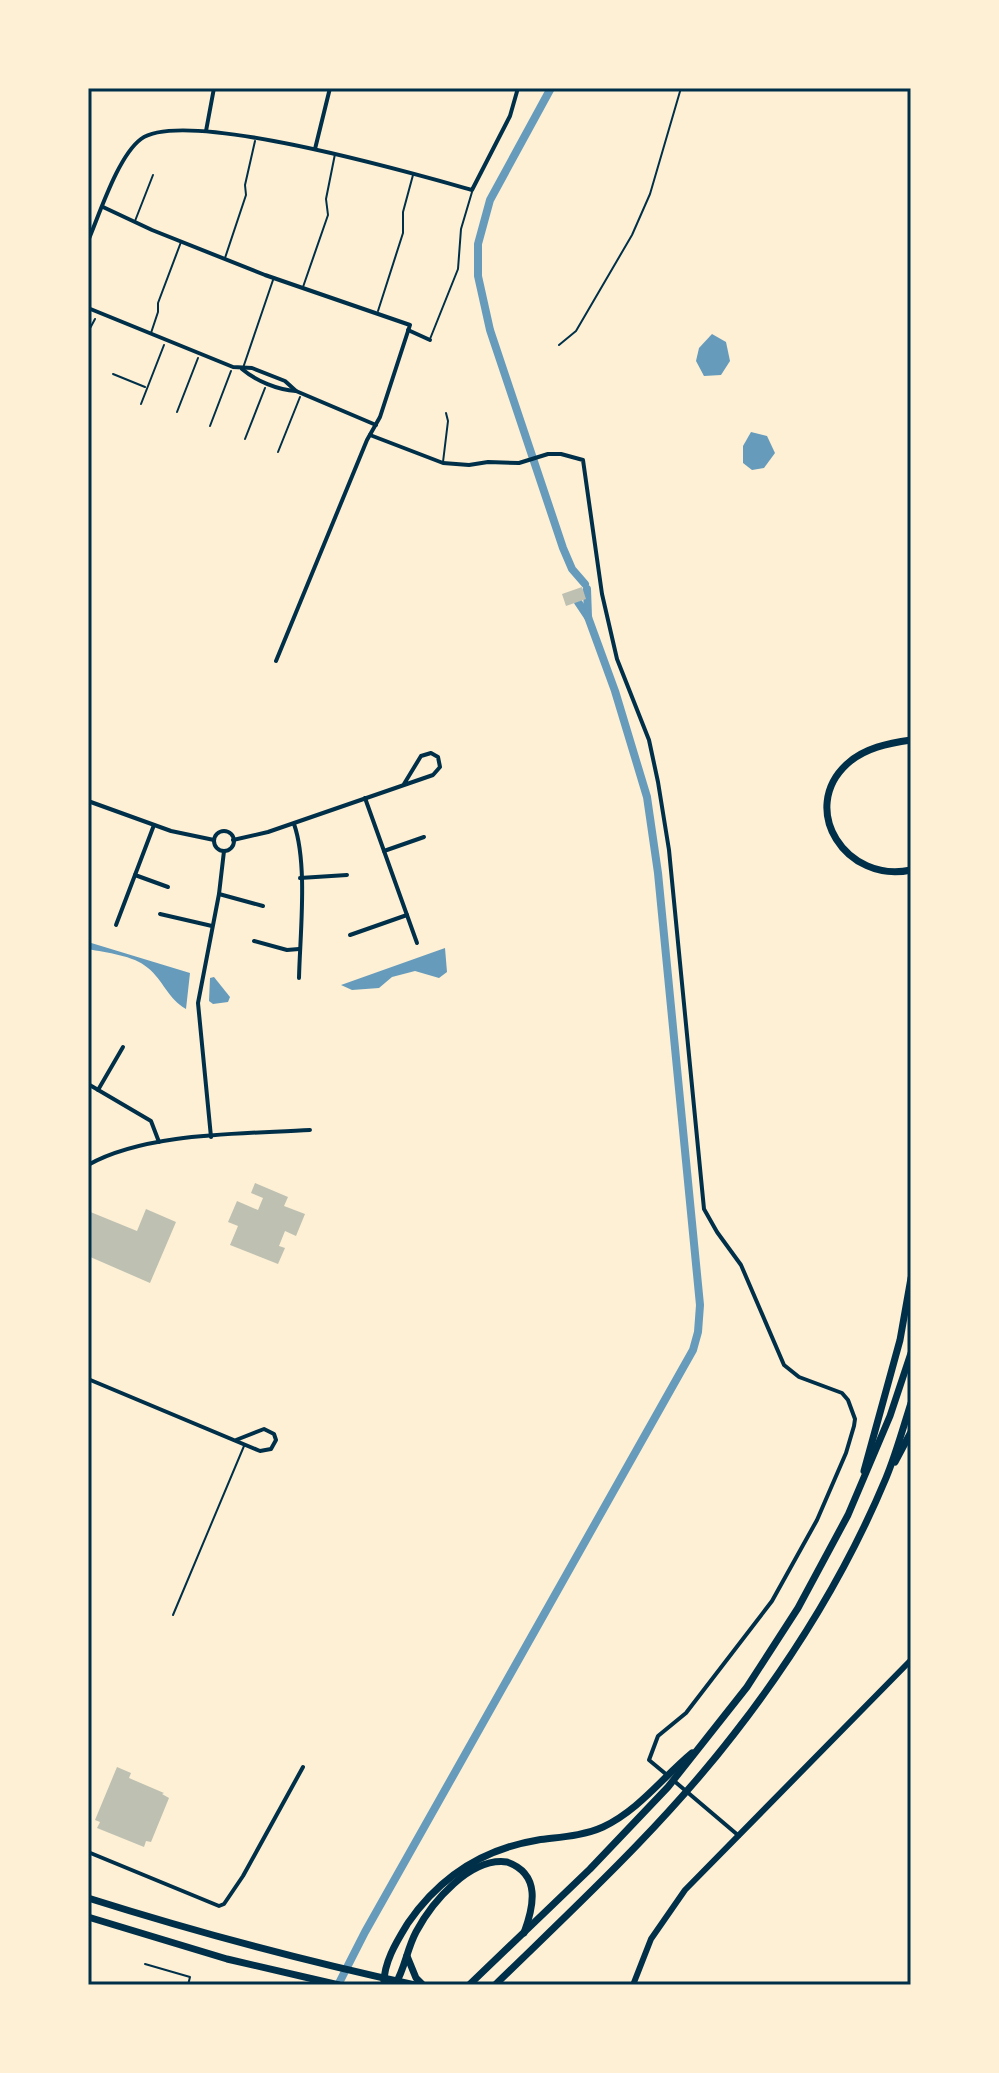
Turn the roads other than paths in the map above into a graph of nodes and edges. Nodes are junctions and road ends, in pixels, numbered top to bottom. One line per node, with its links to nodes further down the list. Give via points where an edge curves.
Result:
1 (214, 88): 4 (street)
2 (330, 88): 6 (street)
3 (518, 88): 10 (street, via 510,116)
4 (206, 131): 5 (street); 11 (street, via 162,130 138,140 126,154)
5 (256, 138): 6 (street); 15 (lane, via 246,195)
6 (315, 149): 7 (street)
7 (335, 154): 8 (street); 17 (lane, via 328,215)
8 (414, 173): 10 (street); 19 (lane, via 403,233)
9 (153, 175): 12 (lane)
10 (472, 190): 22 (lane, via 461,229 458,269)
11 (103, 207): 12 (street); 13 (street)
12 (134, 222): 14 (street)
13 (88, 241)
14 (181, 242): 15 (street); 21 (lane)
15 (224, 259): 16 (street)
16 (274, 278): 17 (street); 23 (lane)
17 (302, 288): 19 (street)
18 (88, 308): 21 (street)
19 (377, 312): 20 (street, via 410,325)
20 (408, 330): 22 (street); 26 (street)
21 (151, 334): 23 (street)
22 (430, 340)
23 (242, 369): 24 (street); 24 (street, via 285,381)
24 (299, 392): 26 (street)
25 (446, 413): 28 (lane)
26 (376, 425): 27 (street)
27 (370, 435): 28 (street); 29 (street)
28 (443, 463): 77 (street, via 521,463 571,455 584,462 602,594 617,659 649,740 669,850 704,1209 741,1265 784,1365 799,1377 842,1393 855,1419 817,1520 772,1601 686,1713 658,1736 649,1760)
29 (276, 661)
30 (907, 741): 41 (main road, via 866,751 848,763 831,790 828,814 836,838 853,859 882,872)
31 (404, 784): 31 (street, via 436,774 438,757 421,756); 32 (street)
32 (365, 798): 34 (street); 40 (street)
33 (88, 801): 35 (street)
34 (294, 824): 38 (street); 44 (street)
35 (154, 825): 37 (street); 42 (street)
36 (424, 837): 40 (street)
37 (214, 840): 38 (street, via 223,832); 39 (street)
38 (233, 840): 39 (street)
39 (224, 851): 46 (street)
40 (384, 851): 49 (street)
41 (911, 870)
42 (135, 875): 45 (street); 50 (street)
43 (347, 875): 44 (street)
44 (300, 878): 55 (street)
45 (168, 887)
46 (219, 894): 47 (street); 51 (street)
47 (263, 906)
48 (160, 914): 51 (street)
49 (407, 915): 52 (street); 54 (street)
50 (116, 925)
51 (212, 926): 61 (street, via 198,1003)
52 (350, 935)
53 (254, 941): 55 (street)
54 (417, 943)
55 (299, 949): 56 (street)
56 (299, 978)
57 (123, 1047): 59 (street)
58 (88, 1084): 59 (street)
59 (98, 1090): 62 (street, via 151,1121)
60 (310, 1130): 61 (street)
61 (211, 1137): 62 (street)
62 (159, 1142): 63 (street, via 118,1151)
63 (88, 1165)
64 (911, 1278): 72 (main road, via 900,1340)
65 (911, 1353): 72 (main road)
66 (88, 1379): 69 (street)
67 (911, 1403): 71 (main road)
68 (911, 1432): 71 (main road)
69 (236, 1440): 70 (street); 70 (street, via 262,1429 276,1437 268,1451)
70 (245, 1445): 73 (lane)
71 (886, 1477): 86 (main road, via 846,1560 783,1666 734,1734 632,1851)
72 (858, 1493): 76 (main road, via 798,1608 747,1687)
73 (173, 1615)
74 (911, 1660): 77 (main road)
75 (303, 1767): 78 (street, via 243,1876 219,1906)
76 (674, 1773): 81 (main road, via 668,1787); 84 (main road, via 615,1821 490,1854 453,1875 400,1935)
77 (739, 1836): 92 (main road, via 665,1915)
78 (88, 1852)
79 (88, 1898): 84 (main road)
80 (88, 1917): 88 (main road, via 227,1959)
81 (523, 1935): 82 (main road, via 533,1909 532,1887 524,1871 496,1861 468,1873 446,1893 424,1919); 91 (main road)
82 (407, 1956): 85 (main road); 90 (main road)
83 (145, 1964): 87 (lane, via 190,1977)
84 (384, 1982): 85 (main road)
85 (397, 1983): 89 (main road)
86 (496, 1984)
87 (188, 1985)
88 (339, 1985)
89 (415, 1985)
90 (423, 1985)
91 (469, 1985)
92 (633, 1985)

